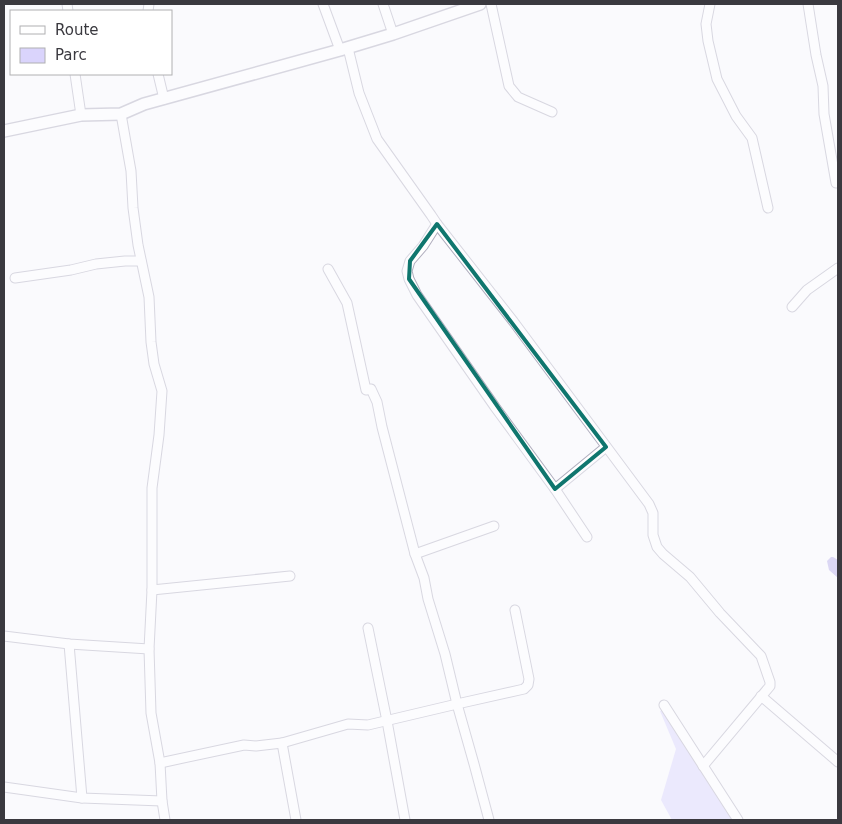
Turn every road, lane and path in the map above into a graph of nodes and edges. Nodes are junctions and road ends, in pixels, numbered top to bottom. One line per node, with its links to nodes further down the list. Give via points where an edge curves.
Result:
1 (323, 4): 8 (street)
2 (383, 4): 7 (street)
3 (480, 4): 7 (street)
4 (491, 4): 12 (street, via 509,86 518,96)
5 (710, 4): 17 (street, via 706,24 717,79 736,116 752,138)
6 (808, 4): 16 (street)
7 (393, 34): 8 (street)
8 (344, 49): 11 (street); 18 (street, via 377,139)
9 (75, 75): 14 (street)
10 (158, 75): 11 (street)
11 (164, 99): 13 (street)
12 (552, 112)
13 (121, 114): 14 (street); 19 (street)
14 (81, 115): 15 (street)
15 (4, 131)
16 (836, 183)
17 (768, 208)
18 (436, 224): 24 (street); 25 (street, via 410,261 408,279)
19 (141, 261): 22 (street, via 96,264); 30 (street, via 149,297 154,364 162,391 152,488)
20 (838, 268): 23 (street, via 807,290)
21 (328, 270): 28 (street, via 347,303 366,390 371,389 377,402)
22 (15, 278)
23 (792, 307)
24 (606, 447): 25 (street); 36 (street, via 649,504 653,513 656,547 690,577 760,656 770,682)
25 (555, 489): 27 (street)
26 (494, 526): 28 (street)
27 (587, 537)
28 (415, 554): 37 (street)
29 (290, 576): 30 (street)
30 (152, 590): 35 (street)
31 (515, 610): 37 (street, via 528,685 524,689)
32 (368, 628): 39 (street)
33 (4, 636): 34 (street)
34 (69, 644): 35 (street); 45 (street)
35 (149, 649): 42 (street, via 151,713)
36 (761, 696): 41 (street); 43 (street)
37 (457, 704): 39 (street); 50 (street)
38 (664, 705): 43 (street)
39 (387, 721): 40 (street, via 368,725 348,724); 49 (street)
40 (282, 743): 42 (street, via 244,745); 48 (street)
41 (838, 762)
42 (160, 763): 46 (street)
43 (703, 766): 51 (street)
44 (4, 787): 45 (street)
45 (82, 798): 46 (street)
46 (162, 801): 47 (street)
47 (165, 820)
48 (296, 820)
49 (405, 820)
50 (488, 820)
51 (738, 820)

